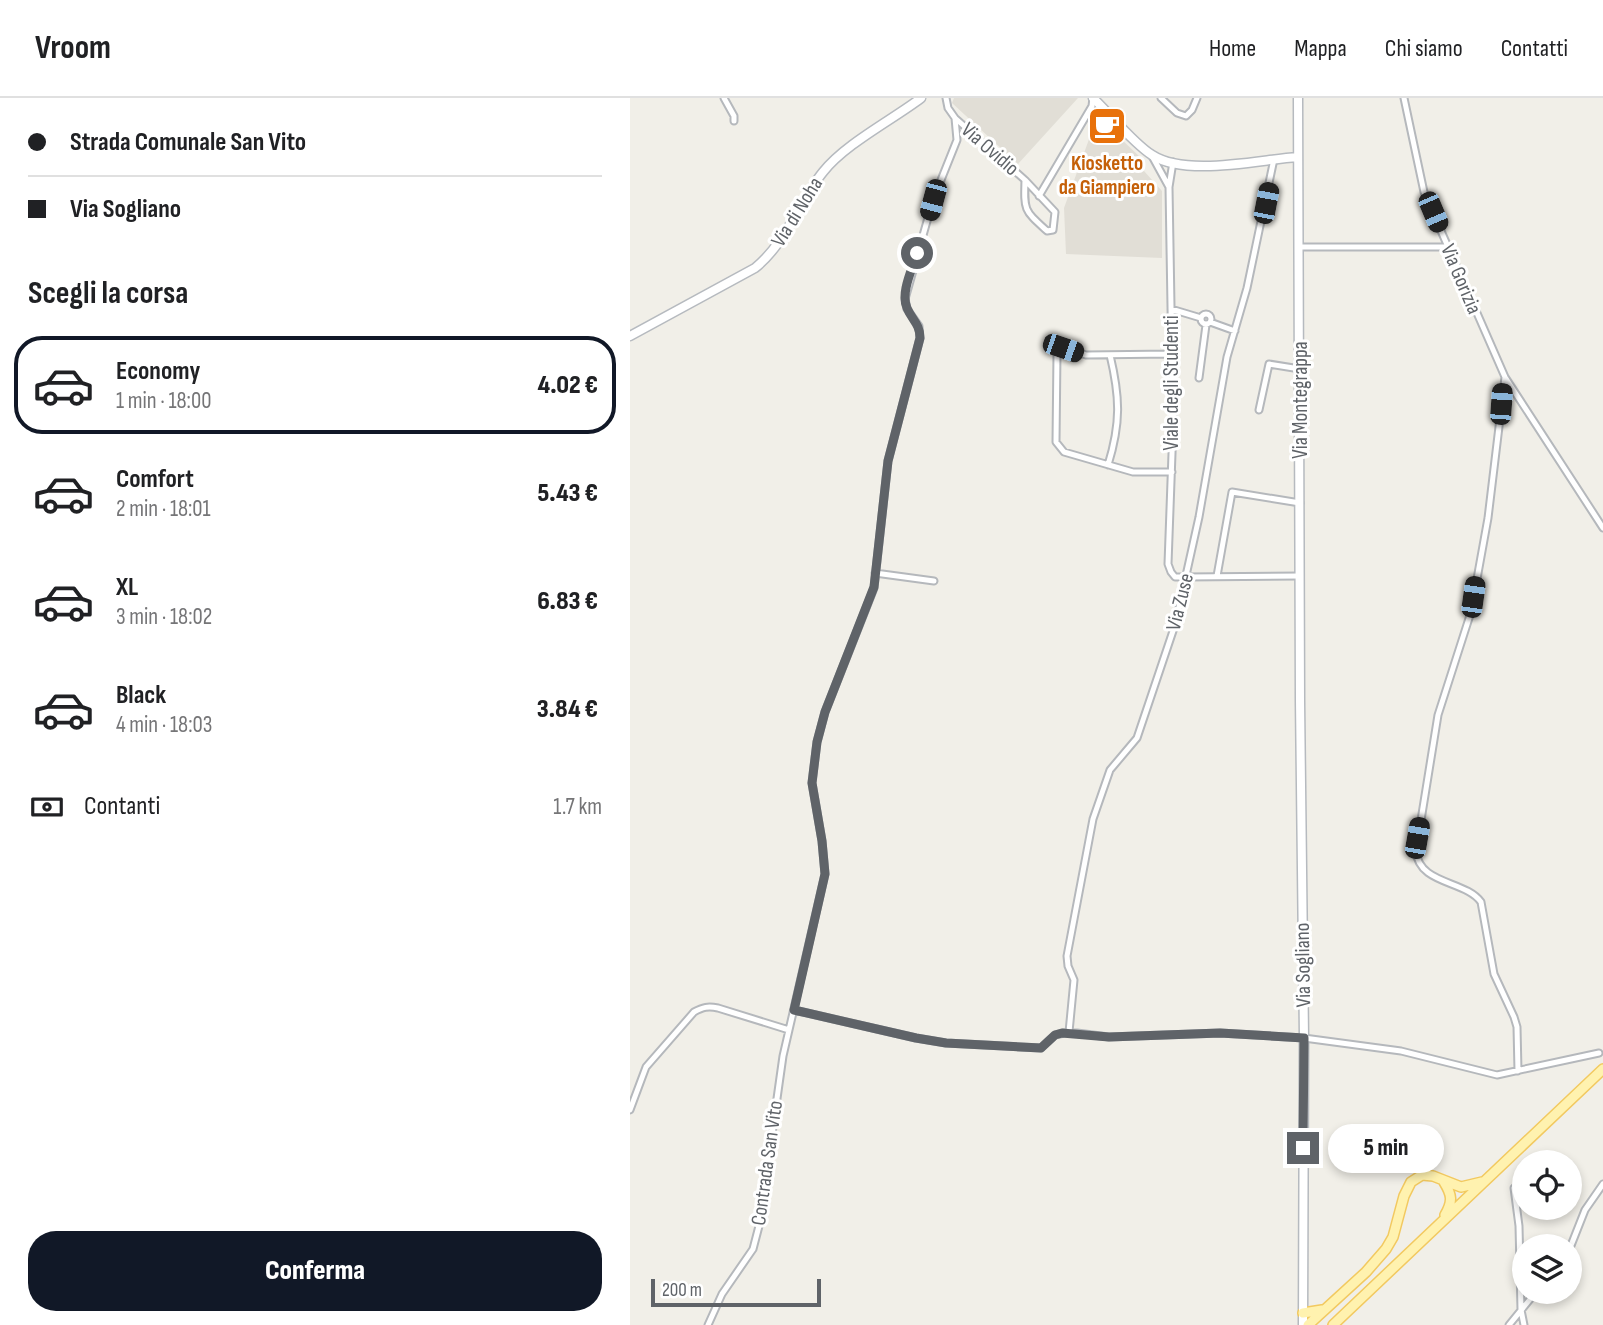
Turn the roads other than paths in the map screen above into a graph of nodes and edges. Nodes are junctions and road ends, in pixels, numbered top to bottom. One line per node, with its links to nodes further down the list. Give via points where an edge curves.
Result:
1 (724, 98): 10 (street)
2 (921, 98): 23 (main road, Via di Noha, via 833,161 769,257)
3 (946, 98): 9 (street)
4 (1093, 98): 11 (main road); 17 (street)
5 (1161, 98): 6 (street, via 1186,116)
6 (1197, 98)
7 (1298, 98): 12 (main road, Via Montegrappa)
8 (1404, 98): 19 (street, Via Gorizia, via 1424,192)
9 (955, 118): 15 (street, Via Ovidio); 34 (street, Contrada San Vito, via 955,147 933,200 907,288 906,305 919,326 920,338 888,461)
10 (734, 121)
11 (1150, 154): 14 (main road); 16 (street)
12 (1297, 157): 13 (main road); 18 (main road, Via Montegrappa)
13 (1274, 159): 14 (main road, via 1219,167); 22 (street, Via Zuse)
14 (1173, 162): 16 (street, Viale degli Studenti)
15 (1025, 180): 17 (street, Via Ovidio); 17 (street, Via Ovidio, via 1027,212 1047,231 1053,230 1055,212)
16 (1169, 187): 20 (street, Viale degli Studenti)
17 (1039, 196)
18 (1299, 247): 19 (street); 26 (main road, Via Montegrappa)
19 (1448, 247): 27 (street, Via Gorizia)
20 (1171, 309): 21 (street); 24 (street, Viale degli Studenti)
21 (1208, 323): 22 (street); 28 (street)
22 (1235, 331): 37 (street, Via Zuse)
23 (630, 336)
24 (1172, 354): 25 (street); 31 (street, Viale degli Studenti)
25 (1110, 355): 30 (street, via 1118,389 1117,435); 30 (street, via 1086,355 1063,348 1057,353 1056,442 1064,452)
26 (1300, 369): 29 (street, via 1269,364); 32 (main road, Via Montegrappa)
27 (1505, 377): 33 (street, Via Gorizia); 46 (street, via 1471,612 1438,715 1416,851 1421,867 1451,886 1475,893 1481,902 1494,974 1517,1027)
28 (1199, 378)
29 (1259, 410)
30 (1108, 465): 31 (street, via 1133,472)
31 (1172, 471): 37 (street, Viale degli Studenti, via 1168,564 1175,577)
32 (1300, 503): 35 (street, via 1233,492); 36 (main road, Via Montegrappa)
33 (1603, 528)
34 (875, 573): 38 (street); 40 (street, Contrada San Vito, via 872,597 817,742 812,783 825,874)
35 (1217, 576): 36 (street); 37 (street)
36 (1300, 576): 39 (main road, Via Montegrappa)
37 (1186, 577): 42 (street, Via Zuse, via 1137,738 1110,770 1093,819 1067,956 1074,980)
38 (934, 581)
39 (1300, 701): 43 (main road, Via Sogliano)
40 (794, 1010): 41 (street, Contrada San Vito); 42 (street, via 946,1043 1041,1048 1055,1035)
41 (789, 1030): 47 (street, via 701,1007 646,1067); 60 (street, Contrada San Vito, via 753,1249 722,1294)
42 (1069, 1032): 43 (street, via 1109,1037 1220,1033)
43 (1304, 1038): 46 (street, via 1401,1051 1497,1075); 59 (main road, Via Sogliano)
44 (1599, 1053): 46 (street)
45 (1603, 1069): 48 (main road)
46 (1518, 1072)
47 (630, 1110)
48 (1486, 1181): 49 (main road, via 1461,1187); 54 (main road)
49 (1444, 1182): 54 (main road, via 1452,1195); 57 (main road, via 1422,1175 1411,1182 1386,1249)
50 (1603, 1184): 51 (street)
51 (1594, 1196): 52 (street); 55 (street)
52 (1601, 1200)
53 (1518, 1220): 58 (street)
54 (1440, 1225): 62 (main road)
55 (1576, 1234)
56 (1526, 1304): 58 (street)
57 (1322, 1310): 59 (main road); 61 (main road)
58 (1521, 1310): 63 (street); 64 (street)
59 (1303, 1313): 61 (main road, Via Sogliano)
60 (708, 1325)
61 (1305, 1325)
62 (1333, 1325)
63 (1508, 1325)
64 (1524, 1325)

